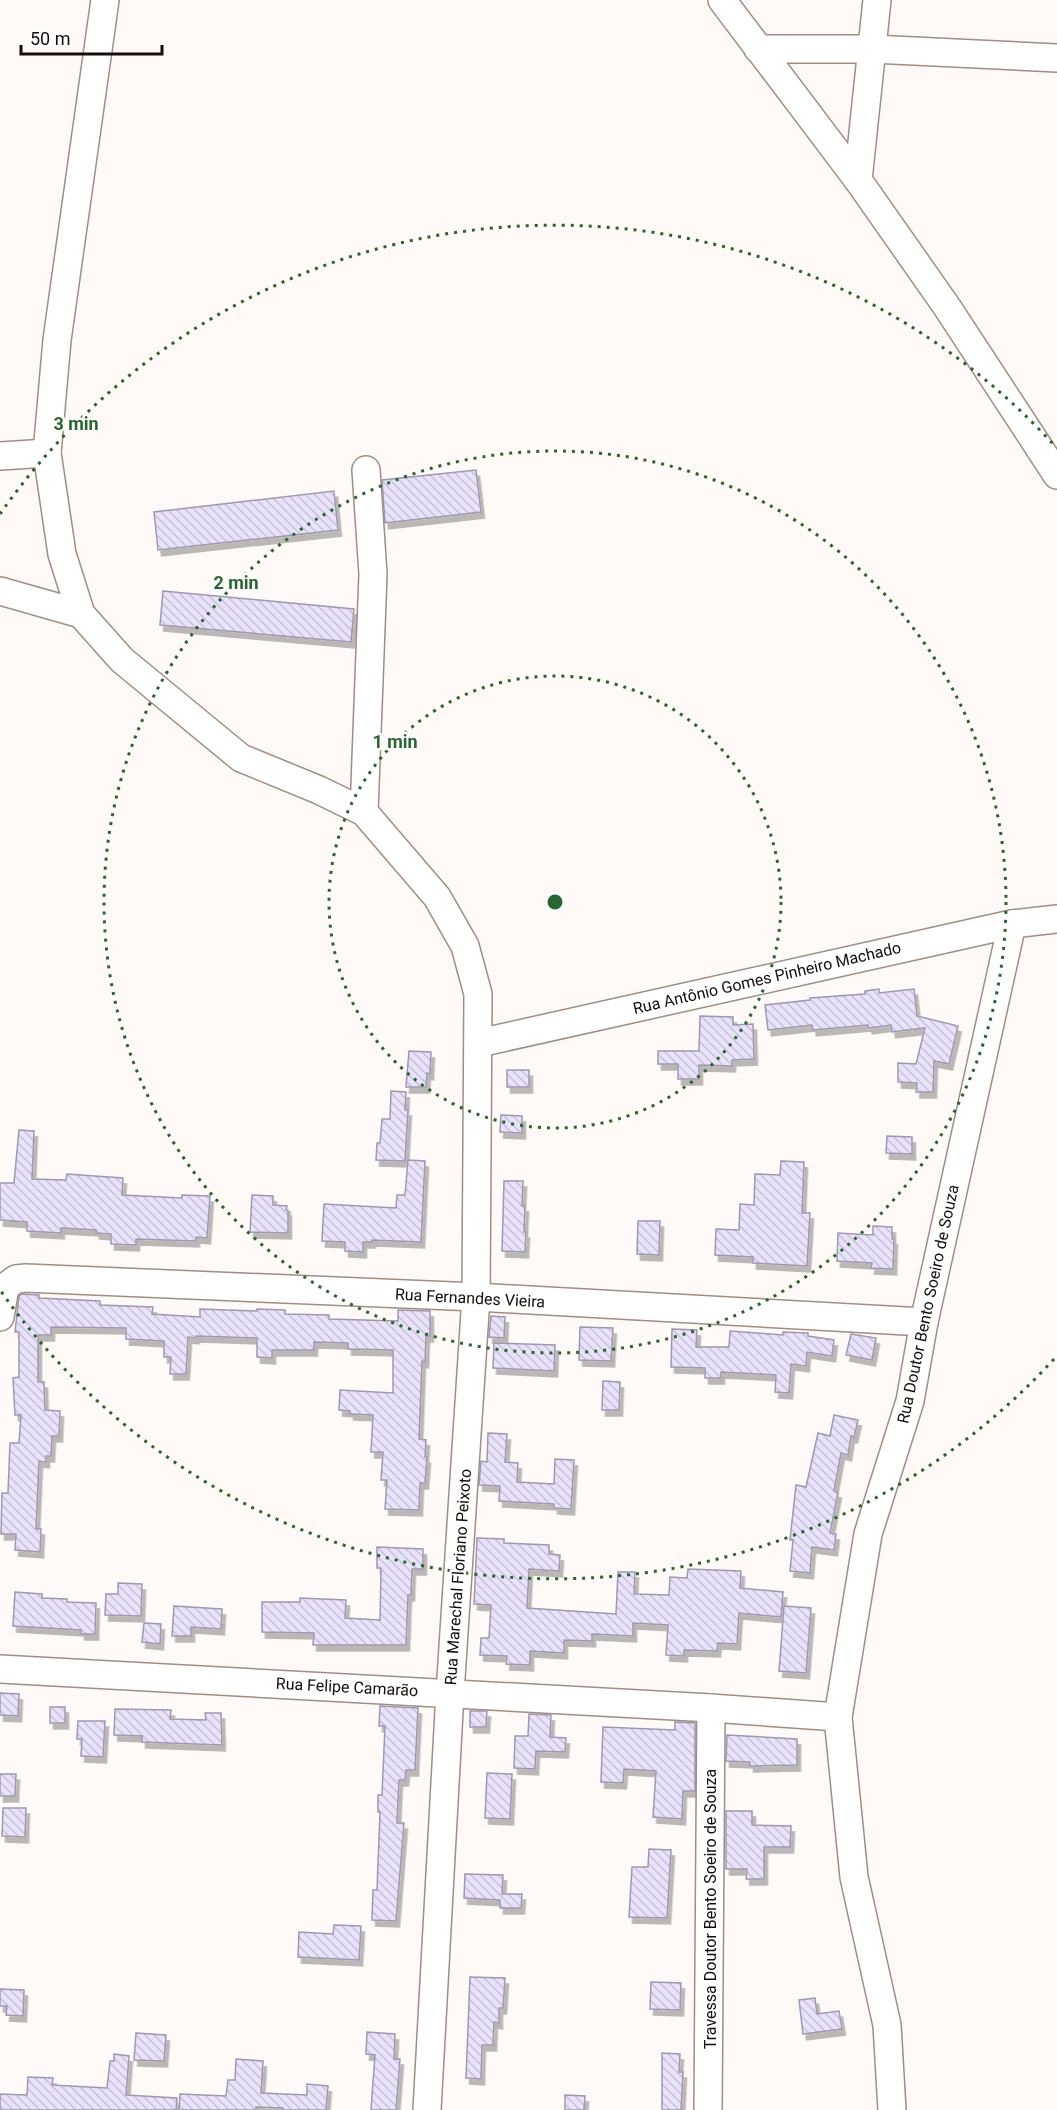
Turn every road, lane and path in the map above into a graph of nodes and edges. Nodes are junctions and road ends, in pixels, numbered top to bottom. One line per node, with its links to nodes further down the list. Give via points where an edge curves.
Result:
1 (105, 0): 8 (street, via 57,340)
2 (722, 0): 4 (street)
3 (877, 0): 5 (street)
4 (758, 49): 5 (street); 7 (street)
5 (872, 49): 6 (street); 7 (street)
6 (1057, 58)
7 (858, 180): 11 (street)
8 (47, 453): 9 (street); 13 (street, via 62,554)
9 (0, 456)
10 (366, 470): 14 (street, via 373,574)
11 (1057, 475)
12 (0, 591): 13 (street)
13 (81, 614): 14 (street, via 122,660 241,758 320,790)
14 (364, 813): 17 (street, Rua Marechal Floriano Peixoto, via 437,897 465,946 478,994)
15 (1057, 920): 16 (street, Rua Antônio Gomes Pinheiro Machado)
16 (1011, 924): 17 (street, Rua Antônio Gomes Pinheiro Machado); 20 (street, Rua Doutor Bento Soeiro de Souza)
17 (479, 1043): 18 (street, Rua Marechal Floriano Peixoto)
18 (476, 1297): 19 (street, Rua Fernandes Vieira, via 26,1278 5,1287); 20 (street, Rua Fernandes Vieira); 22 (street, Rua Marechal Floriano Peixoto)
19 (0, 1317)
20 (924, 1323): 24 (street, Rua Doutor Bento Soeiro de Souza, via 910,1401 868,1534)
21 (0, 1669): 22 (street, Rua Felipe Camarão)
22 (450, 1693): 23 (street, Rua Felipe Camarão); 25 (street, Rua Marechal Floriano Peixoto)
23 (711, 1708): 24 (street, Rua Felipe Camarão); 26 (street, Travessa Doutor Bento Soeiro de Souza)
24 (838, 1717): 27 (street, Rua Doutor Bento Soeiro de Souza, via 854,1877 888,2025)
25 (427, 2110)
26 (708, 2110)
27 (892, 2110)

